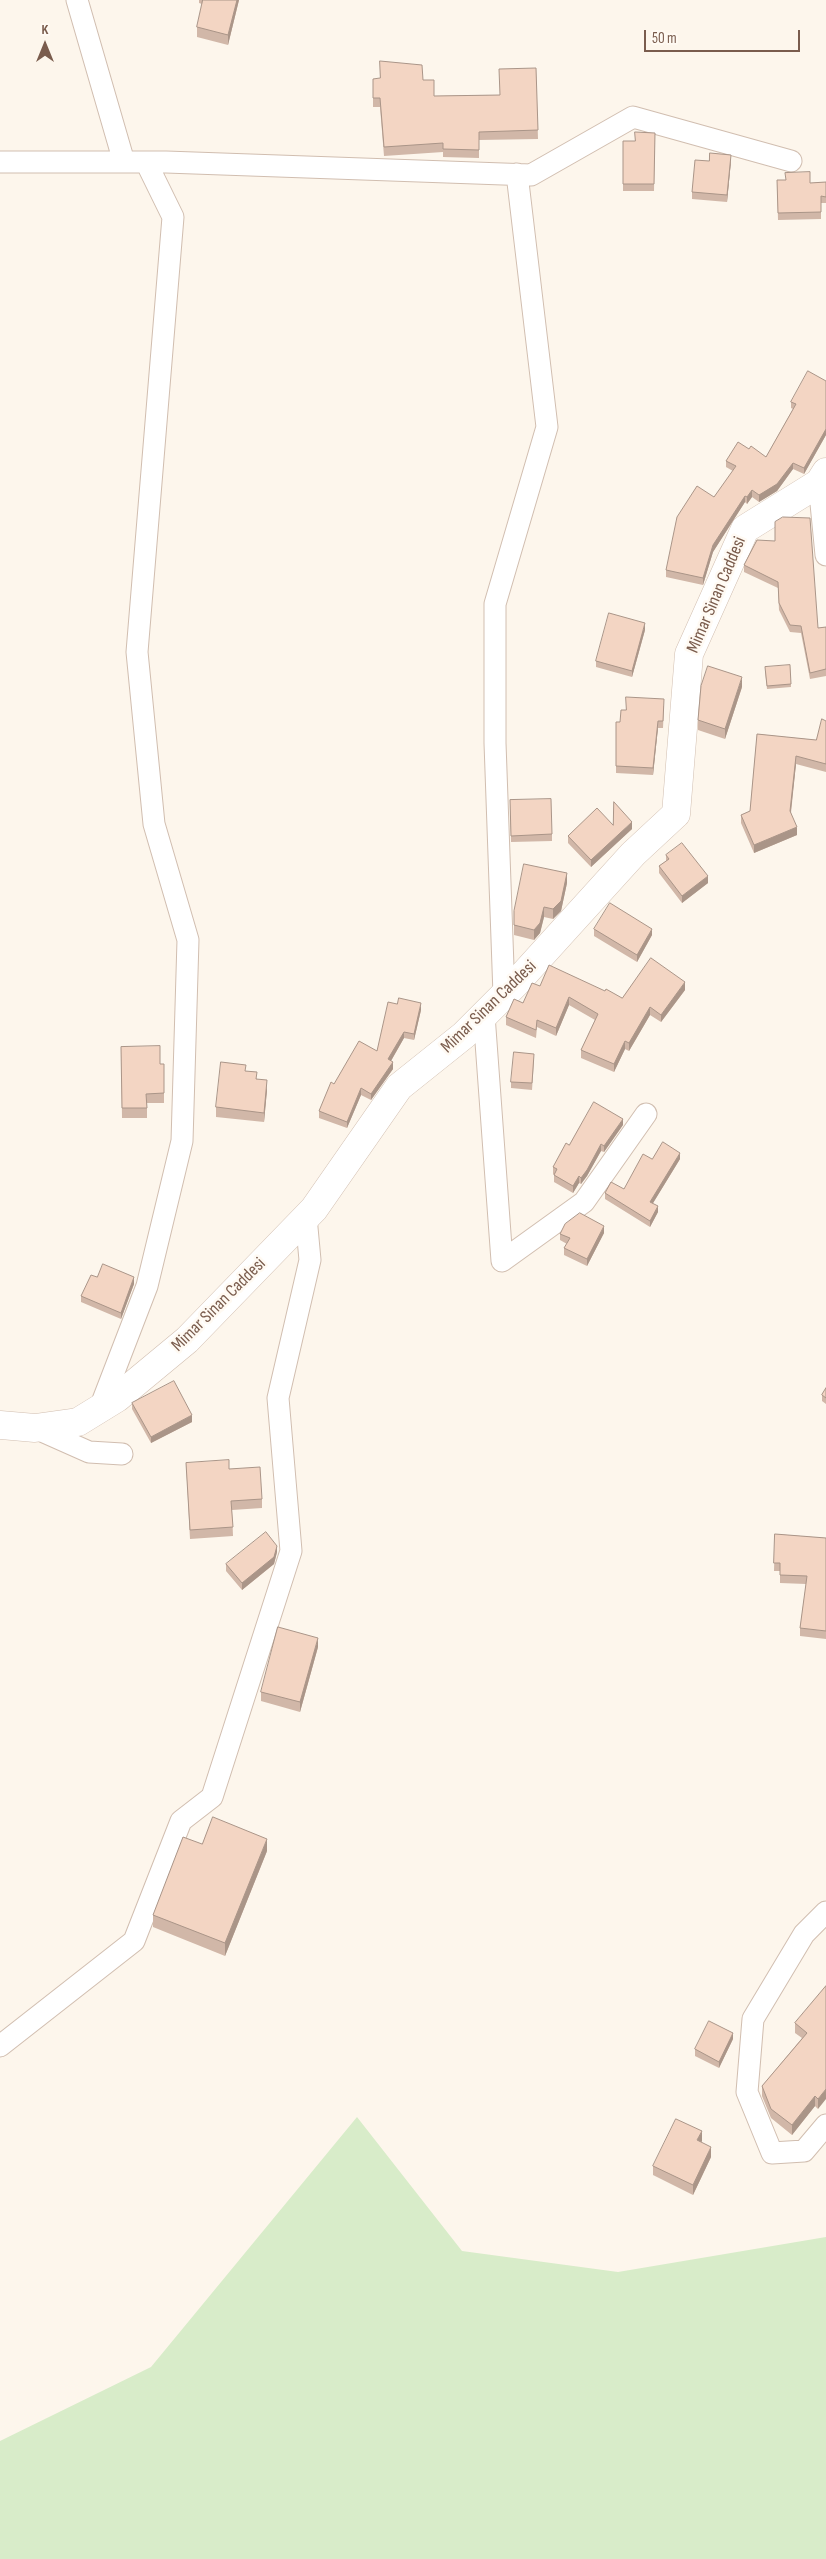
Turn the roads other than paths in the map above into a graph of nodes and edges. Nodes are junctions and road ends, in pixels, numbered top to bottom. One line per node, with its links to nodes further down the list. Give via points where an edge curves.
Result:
1 (77, 0): 4 (street)
2 (791, 161): 6 (street, via 633,117 531,175)
3 (0, 162): 4 (street)
4 (124, 162): 5 (street)
5 (146, 162): 6 (street); 13 (street, via 173,217 137,652 154,824 188,940 182,1132 147,1286)
6 (517, 174): 9 (street, via 547,427 495,604 495,744)
7 (823, 477): 8 (street); 9 (street, Mimar Sinan Caddesi, via 745,529 689,654 676,814 633,854)
8 (826, 555)
9 (504, 995): 10 (street, Mimar Sinan Caddesi)
10 (484, 1015): 11 (street, via 502,1261 584,1202); 12 (street, Mimar Sinan Caddesi, via 399,1087)
11 (646, 1114)
12 (306, 1217): 13 (street, Mimar Sinan Caddesi, via 187,1340 117,1398); 18 (street, via 310,1260 278,1398 292,1551 212,1798 181,1821 134,1941)
13 (100, 1408): 15 (street, Mimar Sinan Caddesi, via 78,1422)
14 (0, 1425): 15 (street, Mimar Sinan Caddesi)
15 (35, 1428): 16 (street, via 89,1452)
16 (122, 1454)
17 (826, 1912): 19 (street, via 804,1934 753,2019 747,2092 772,2153 804,2151)
18 (0, 2046)
19 (826, 2126)

